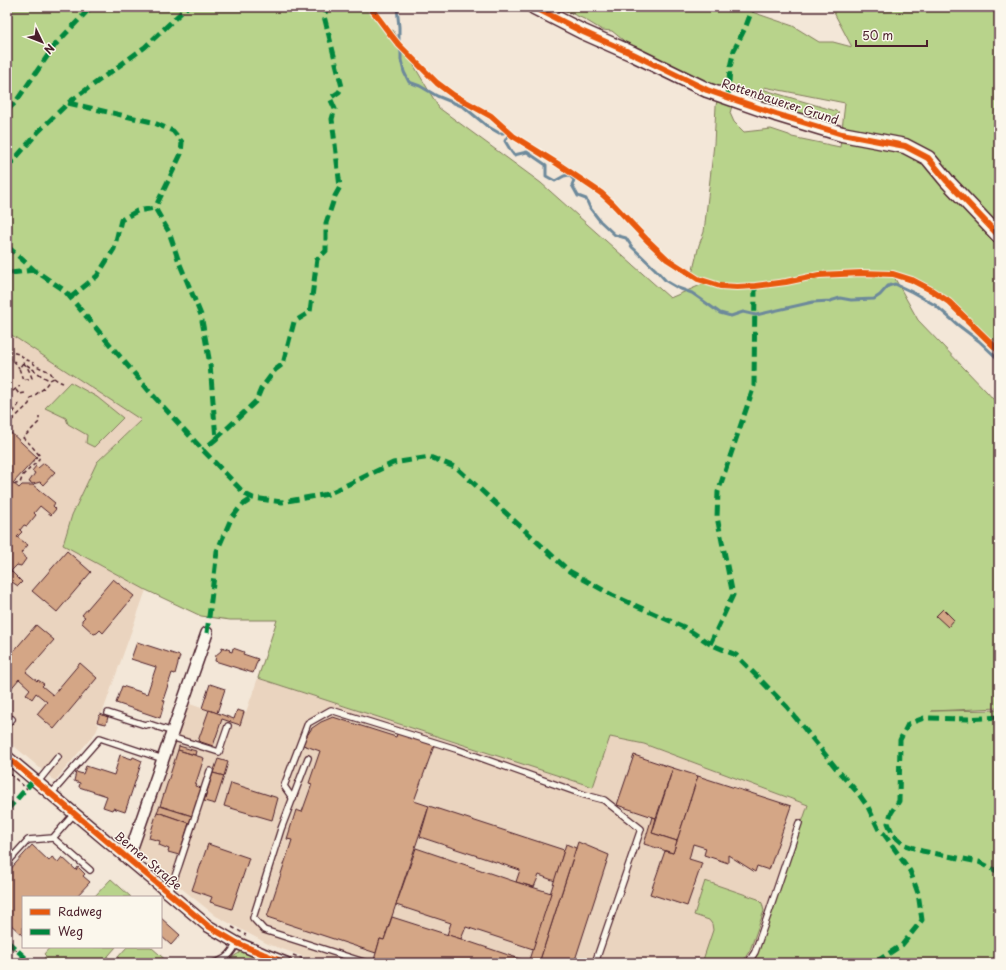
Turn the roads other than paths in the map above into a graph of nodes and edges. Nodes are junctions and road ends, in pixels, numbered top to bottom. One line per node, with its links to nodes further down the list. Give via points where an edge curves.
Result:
1 (534, 7): 2 (street, Rottenbauerer Grund, via 707,90 842,134 905,146 928,158)
2 (999, 236)
3 (207, 634): 8 (street, Berner Straße)
4 (108, 713): 8 (lane, via 145,725 150,724)
5 (12, 718): 6 (lane)
6 (7, 724)
7 (228, 726): 8 (lane, via 219,752)
8 (172, 734): 12 (street, Berner Straße)
9 (58, 757): 14 (lane)
10 (7, 758): 14 (street, Berner Straße)
11 (308, 758): 16 (lane)
12 (163, 759): 15 (lane, via 100,738); 20 (street, Berner Straße)
13 (210, 771): 23 (lane)
14 (37, 783): 15 (street, Berner Straße)
15 (51, 794): 17 (street, Berner Straße)
16 (293, 799): 27 (lane, via 253,918 264,930); 28 (lane, via 284,786 308,723 331,710 456,749 604,800 642,829)
17 (74, 814): 19 (lane); 20 (street, Berner Straße)
18 (799, 823): 29 (lane, via 755,952)
19 (53, 838): 21 (lane, via 28,840); 22 (lane)
20 (128, 859): 23 (street, Berner Straße)
21 (7, 863)
22 (90, 870)
23 (169, 893): 24 (street, Berner Straße, via 208,926)
24 (237, 943): 25 (street, Berner Straße, via 263,954); 26 (lane, via 231,954)
25 (289, 959)
26 (214, 963)
27 (366, 963)
28 (595, 963)
29 (748, 963)

